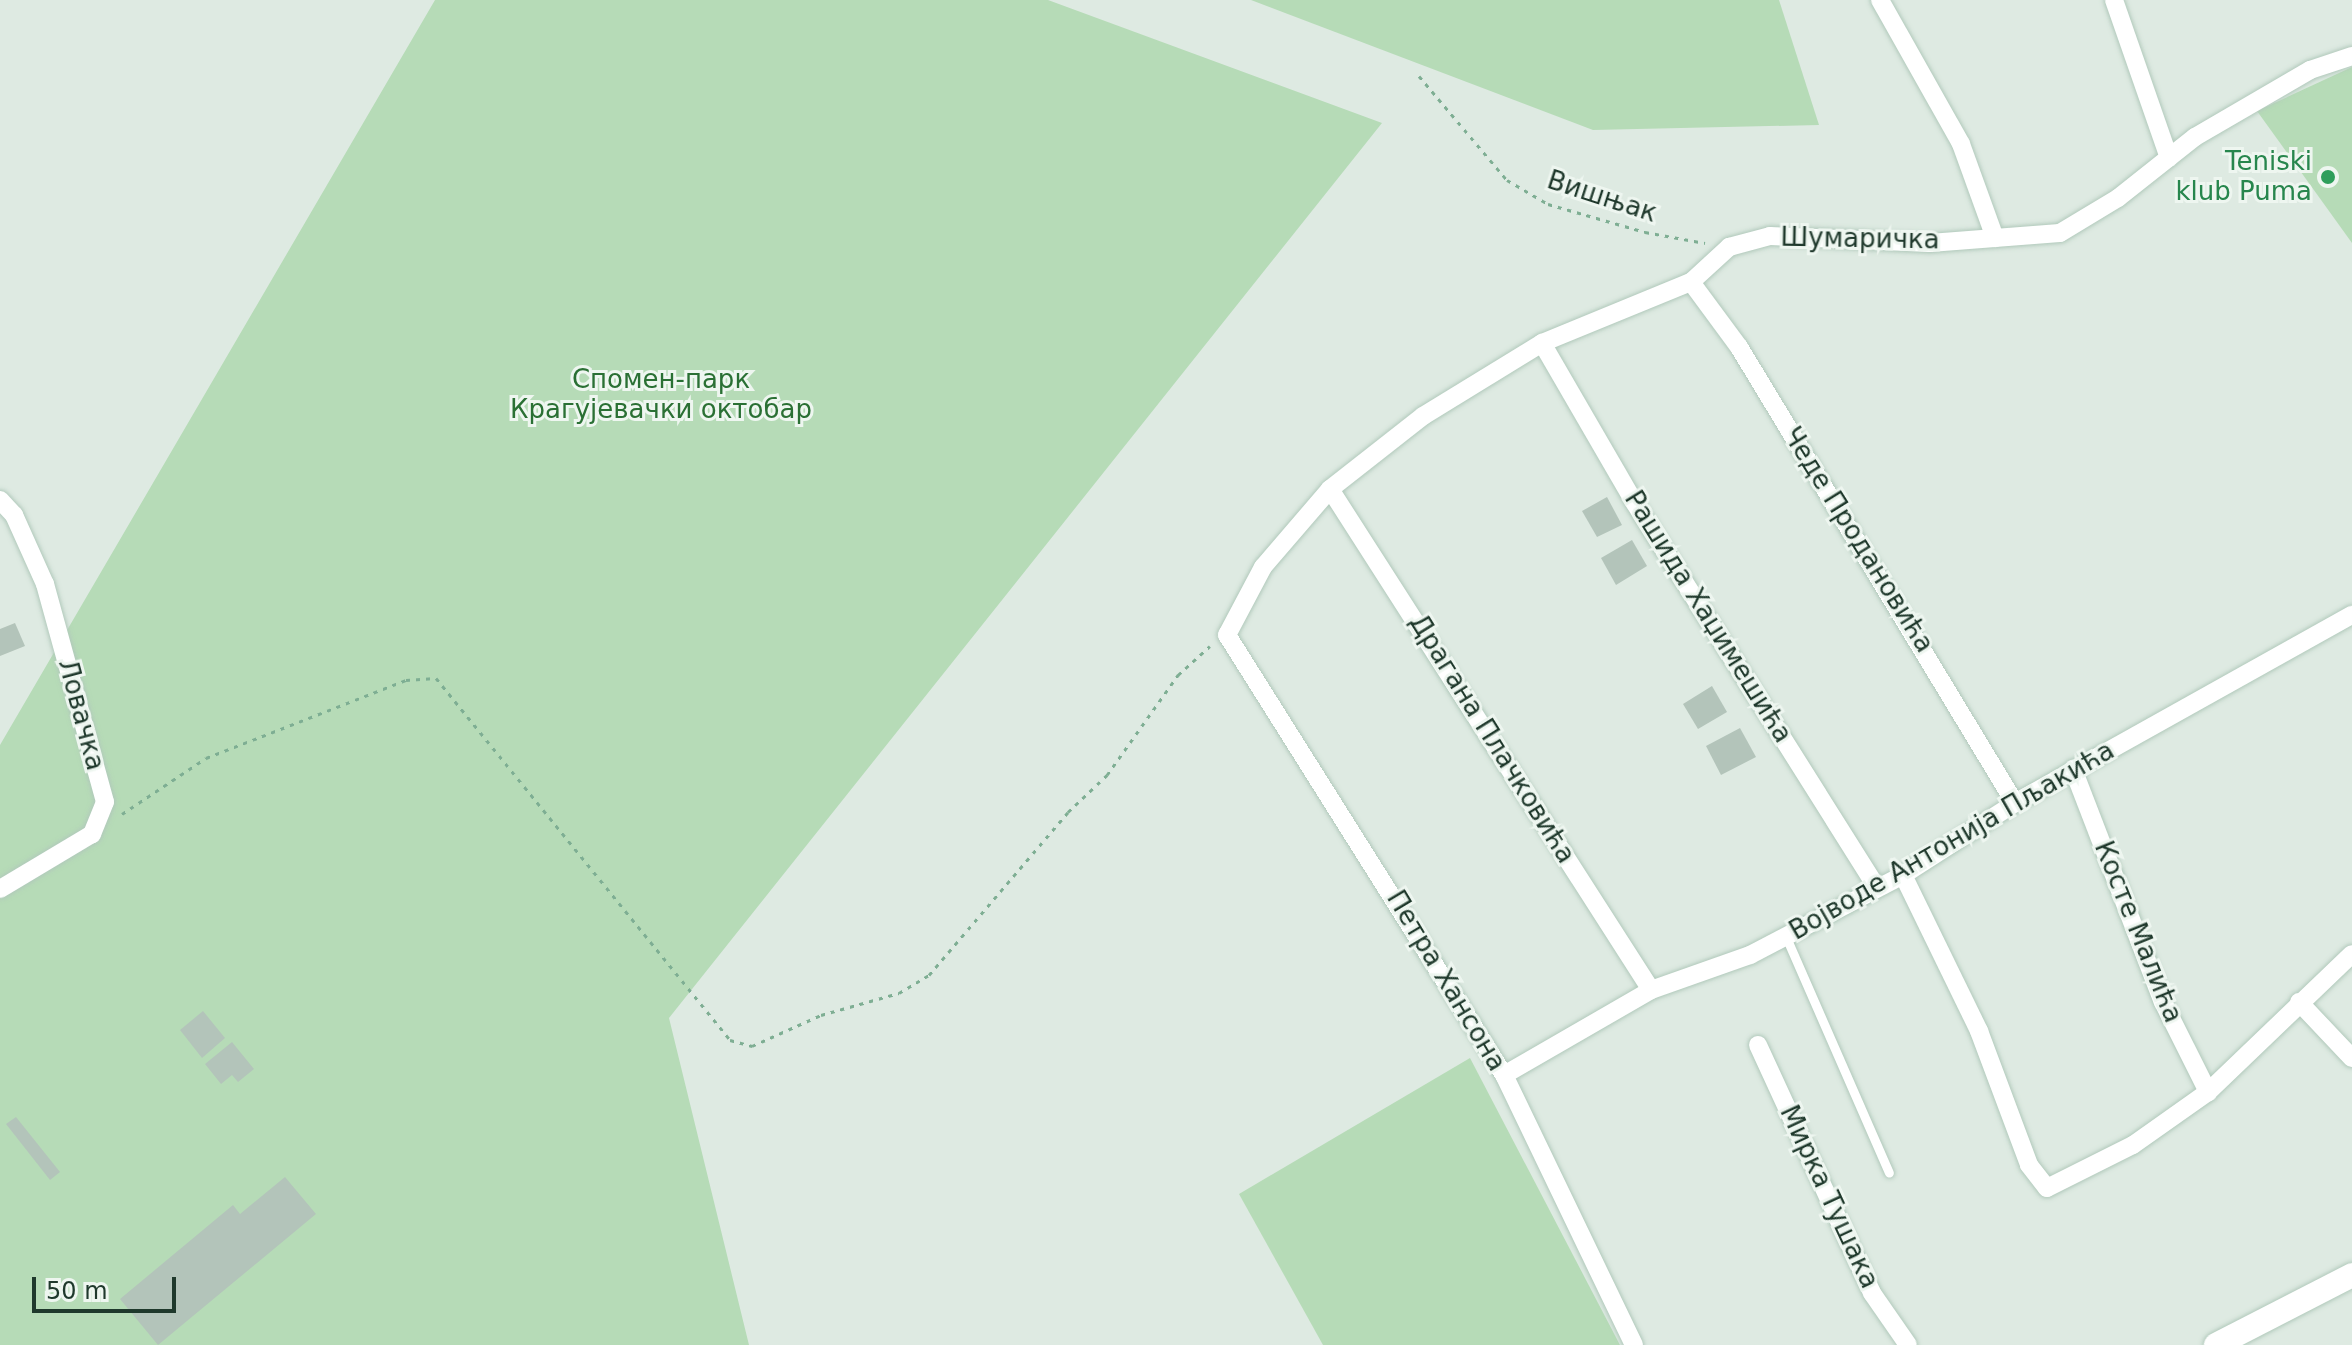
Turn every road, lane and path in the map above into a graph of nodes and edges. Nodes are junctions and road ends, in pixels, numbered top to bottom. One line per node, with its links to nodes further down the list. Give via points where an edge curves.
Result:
1 (1880, 0): 6 (street, via 1961,144)
2 (2114, 0): 5 (street)
3 (2352, 56): 5 (street, Шумаричка, via 2310,70 2195,137)
4 (1419, 76): 7 (path, Вишњак, via 1507,180 1548,204 1645,232)
5 (2169, 158): 6 (street, Шумаричка, via 2118,198 2060,233)
6 (1995, 238): 7 (street, Шумаричка, via 1930,243 1770,236)
7 (1729, 247): 8 (street, Шумаричка)
8 (1691, 282): 9 (street, Шумаричка); 15 (street, Чеде Продановића, via 1755,374)
9 (1542, 343): 10 (street, Шумаричка, via 1423,416); 18 (street, Рашида Хаџимешића, via 1634,502)
10 (1330, 489): 13 (street, Шумаричка, via 1263,567); 22 (street, Драгана Плачковића)
11 (0, 500): 16 (street, Ловачка, via 14,515 45,584 105,802)
12 (2352, 615): 14 (street, Војводе Антонија Пљакића)
13 (1227, 635): 16 (path, via 1178,675 1107,775 1068,812 929,975 899,993 821,1015 752,1046 730,1040 436,678 406,680 206,758 119,816); 26 (street, Петра Хансона)
14 (2073, 769): 15 (street, Војводе Антонија Пљакића); 27 (street, Косте Малића, via 2163,1002)
15 (2015, 803): 17 (street, Војводе Антонија Пљакића)
16 (102, 819): 19 (street, via 92,834)
17 (1903, 875): 18 (street, Војводе Антонија Пљакића); 27 (street, via 1979,1031 2029,1165 2047,1188 2133,1145)
18 (1877, 888): 20 (street, Војводе Антонија Пљакића)
19 (0, 889)
20 (1786, 937): 22 (street, Војводе Антонија Пљакића); 28 (lane)
21 (2352, 954): 23 (street)
22 (1651, 990): 26 (street, Војводе Антонија Пљакића)
23 (2299, 1002): 25 (street); 27 (street)
24 (1758, 1045): 31 (street, Мирка Тушака, via 1872,1293)
25 (2352, 1058)
26 (1504, 1075): 30 (street, Петра Хансона)
27 (2208, 1092)
28 (1889, 1173)
29 (2352, 1275): 32 (main road)
30 (1634, 1345)
31 (1908, 1345)
32 (2216, 1345)

